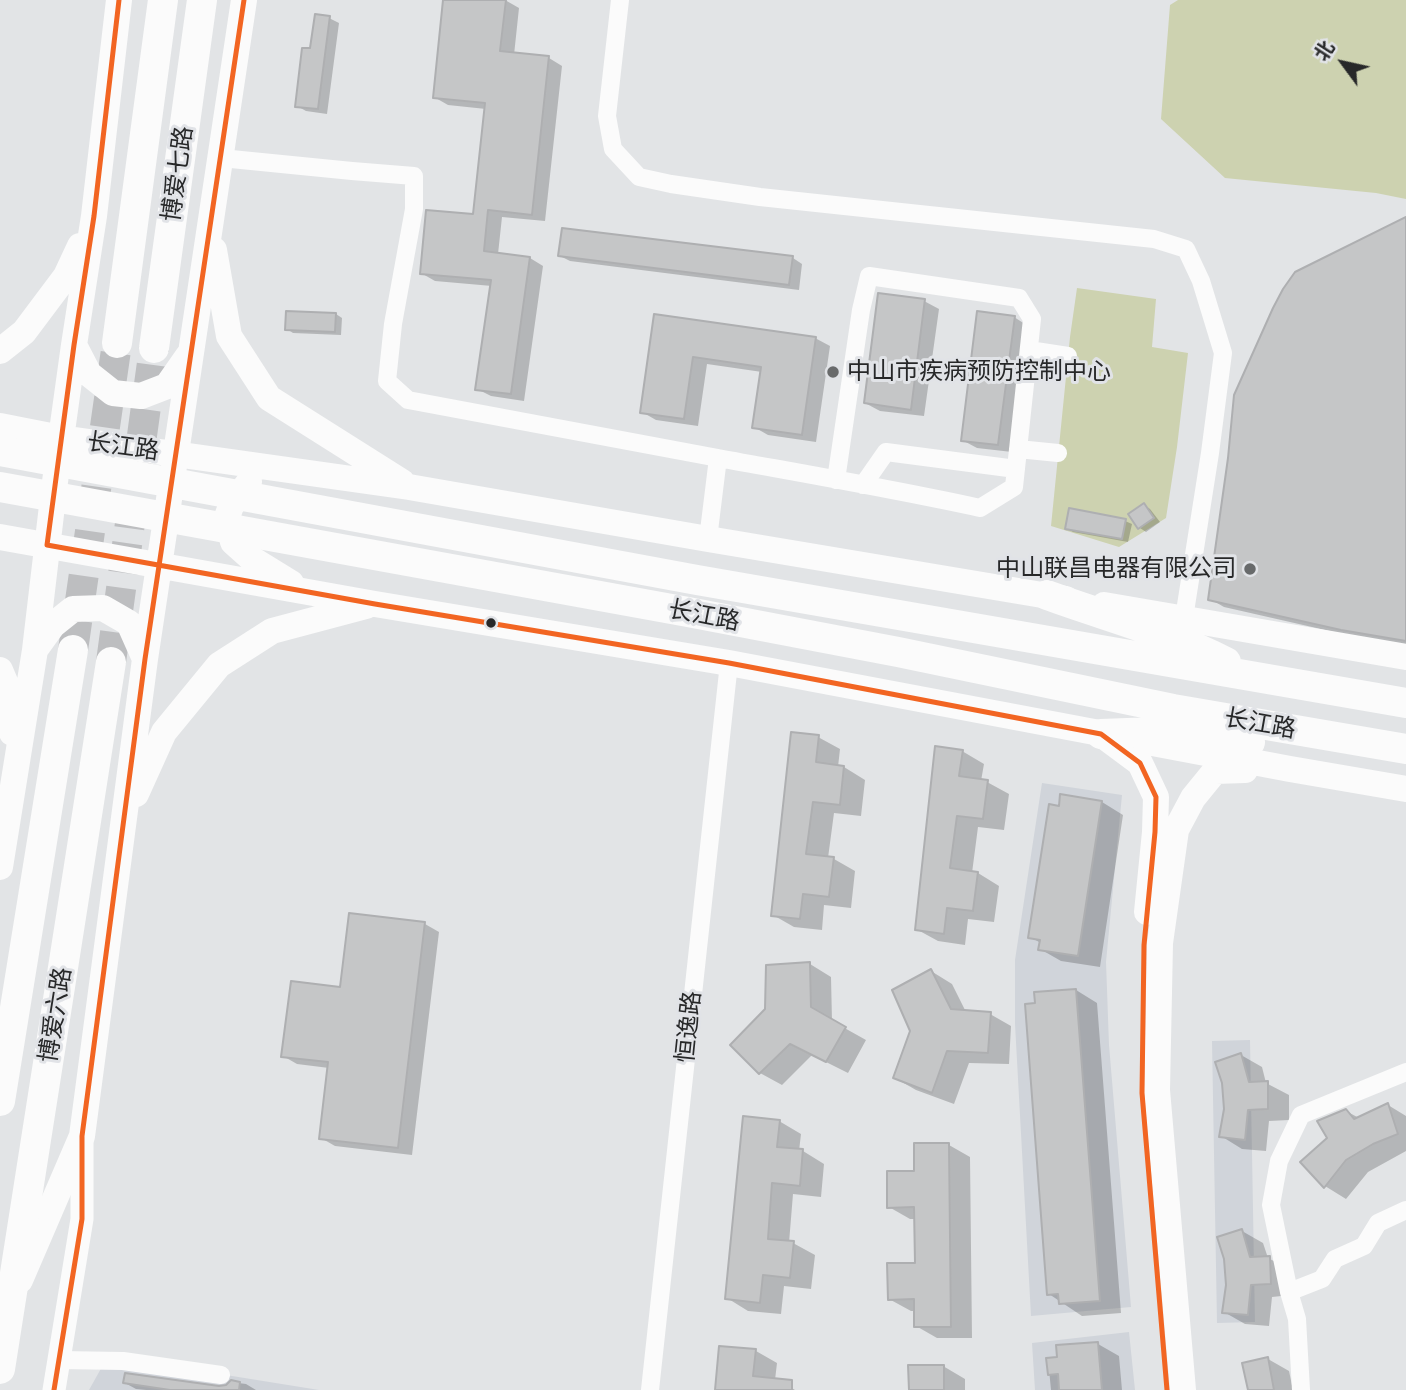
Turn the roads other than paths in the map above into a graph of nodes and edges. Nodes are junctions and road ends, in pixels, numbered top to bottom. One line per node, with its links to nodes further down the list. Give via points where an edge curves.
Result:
1 (119, 0): 7 (main road)
2 (163, 0): 9 (highway, 博爱七路)
3 (202, 0): 11 (highway, 博爱七路)
4 (244, 0): 6 (main road, 博爱七路)
5 (620, 0): 37 (street, via 607,116 612,149 639,177 760,197 1154,239 1186,249 1223,353)
6 (221, 158): 8 (main road, 博爱七路); 22 (street, via 414,176 414,209 387,381 408,400)
7 (94, 216): 10 (main road); 13 (main road, via 66,276 24,332)
8 (210, 226): 14 (main road, 博爱七路); 28 (main road, via 229,336 269,398)
9 (117, 343)
10 (74, 345): 14 (main road, via 89,374 113,393 141,396 167,386); 17 (main road)
11 (154, 348)
12 (1029, 349): 15 (street); 18 (street); 25 (street, via 1032,319 1019,298 869,276)
13 (0, 351)
14 (191, 351): 21 (main road, 博爱七路)
15 (1068, 356)
16 (0, 426): 17 (main road, 长江路)
17 (61, 438): 21 (main road, 长江路); 32 (main road)
18 (1018, 449): 20 (street); 23 (street)
19 (0, 451): 45 (highway, 长江路)
20 (1058, 453)
21 (176, 455): 24 (main road, 长江路); 29 (main road, 博爱七路)
22 (718, 458): 25 (street); 31 (street)
23 (1016, 469): 26 (street, via 886,452); 26 (street, via 1014,487 980,508)
24 (335, 477): 28 (main road, 长江路); 34 (main road, via 248,482 227,517 233,542)
25 (836, 480): 26 (street)
26 (863, 485)
27 (0, 487): 48 (highway, 长江路)
28 (409, 487): 31 (main road, 长江路)
29 (169, 505): 33 (main road, 博爱六路)
30 (0, 537): 32 (main road, 长江路)
31 (708, 539): 35 (main road, 长江路)
32 (47, 545): 33 (main road, 长江路); 38 (main road)
33 (159, 565): 34 (main road, 长江路); 41 (main road, 博爱六路)
34 (305, 591): 36 (main road, 长江路)
35 (1047, 595): 37 (main road, 长江路); 45 (highway, via 1206,652)
36 (375, 604): 43 (main road, 长江路); 53 (main road, via 272,631 219,665 164,732)
37 (1184, 618): 40 (main road, 长江路)
38 (35, 650): 41 (main road, via 53,625 73,609 103,608 129,623); 50 (main road)
39 (73, 650): 56 (highway, 博爱六路)
40 (1406, 657)
41 (145, 659): 53 (main road, 博爱六路)
42 (111, 662): 60 (highway, 博爱六路)
43 (729, 663): 47 (main road, 长江路); 65 (street, 恒逸路)
44 (0, 670): 50 (main road, via 8,689)
45 (1258, 678): 46 (highway, 长江路)
46 (1406, 703)
47 (1101, 734): 48 (highway, via 1154,732 1329,750); 51 (main road, 长江路); 66 (main road, via 1140,763 1156,797 1144,945 1142,1093)
48 (1360, 741): 49 (highway, 长江路)
49 (1406, 749)
50 (16, 768): 54 (main road)
51 (1290, 769): 52 (main road, 长江路); 67 (main road, via 1214,771 1176,830 1160,943 1157,1090)
52 (1406, 789)
53 (125, 822): 57 (main road, 博爱六路)
54 (0, 867)
55 (1406, 1072): 59 (street, via 1301,1115 1279,1161 1271,1205)
56 (0, 1101)
57 (82, 1136): 60 (main road); 61 (street, 博爱六路, via 82,1219)
58 (1406, 1210): 59 (street, via 1378,1223 1364,1246 1335,1259 1322,1279)
59 (1289, 1292): 68 (street, via 1297,1319)
60 (10, 1304): 62 (highway, 博爱六路)
61 (59, 1360): 63 (street, via 123,1361); 64 (street, 博爱六路)
62 (0, 1369)
63 (221, 1375)
64 (54, 1390)
65 (650, 1390)
66 (1167, 1390)
67 (1183, 1390)
68 (1301, 1390)

